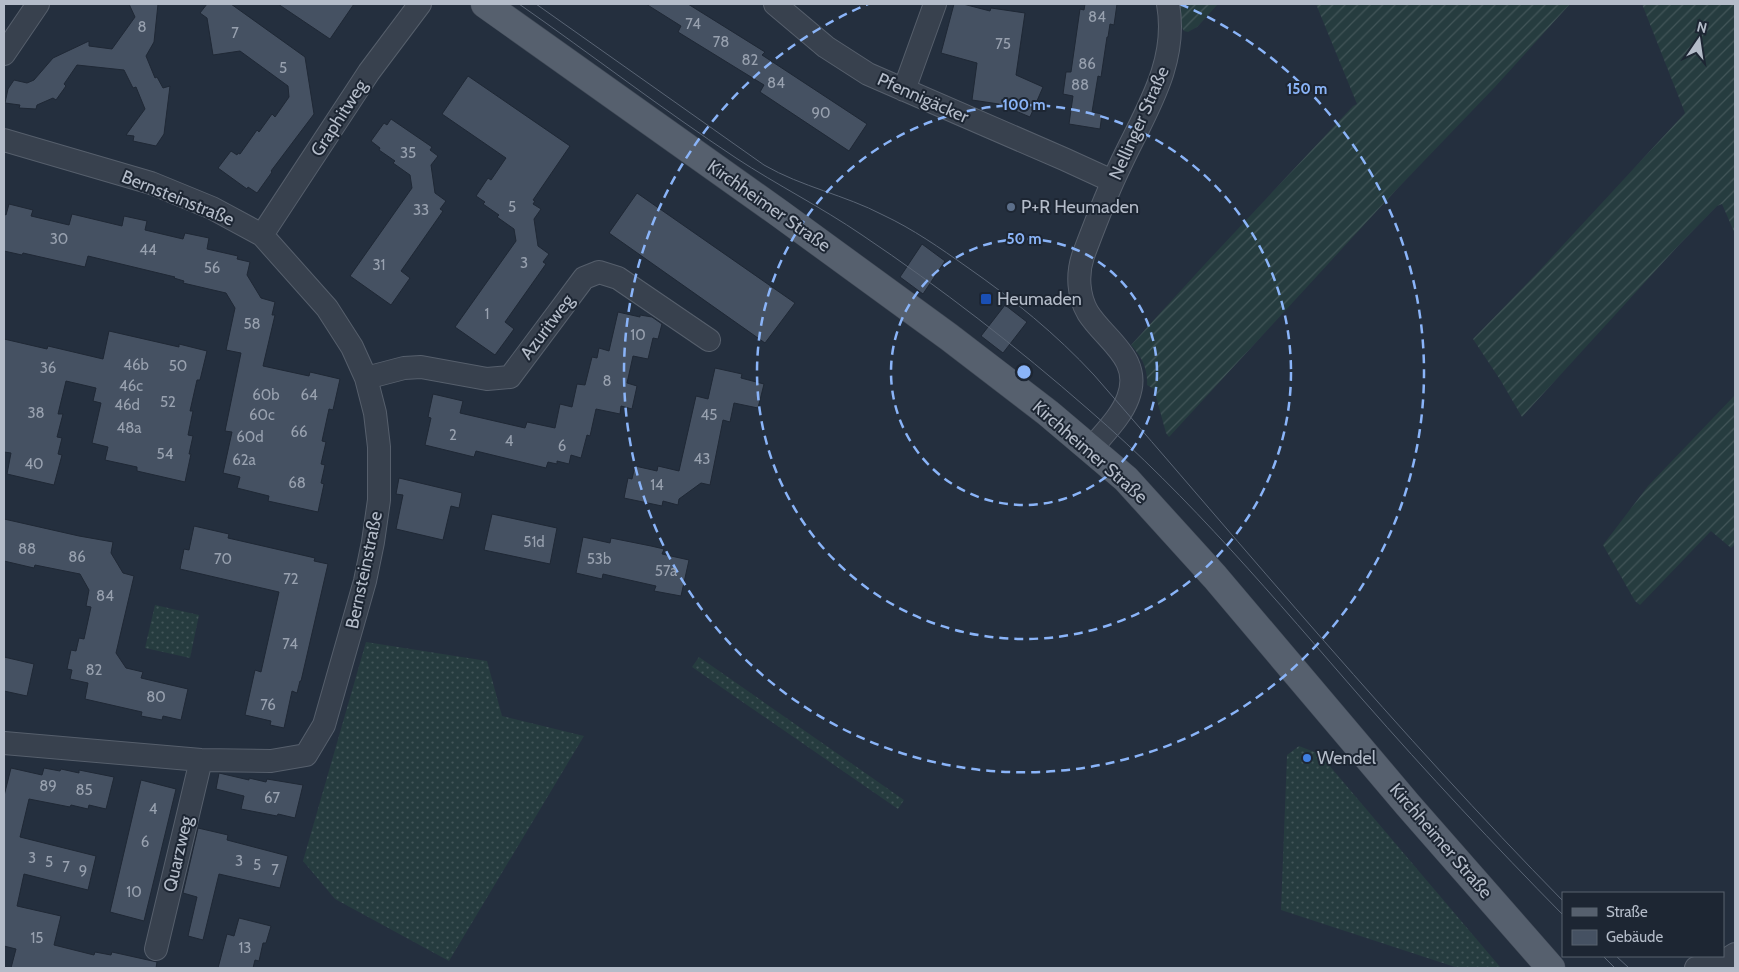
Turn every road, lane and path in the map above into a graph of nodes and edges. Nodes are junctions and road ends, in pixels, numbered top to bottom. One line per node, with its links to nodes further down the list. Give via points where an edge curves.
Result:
1 (38, 4): 7 (street)
2 (420, 4): 11 (street, Graphitweg, via 369,72)
3 (485, 4): 14 (main road, Kirchheimer Straße, via 811,236 1000,375)
4 (775, 4): 8 (street, Pfennigäcker, via 845,60)
5 (935, 4): 8 (street)
6 (1168, 4): 10 (street, Nellinger Straße, via 1171,32 1166,62 1138,131)
7 (4, 54)
8 (904, 90): 10 (street, Pfennigäcker)
9 (4, 140): 11 (street, Bernsteinstraße, via 152,182 212,208)
10 (1112, 182): 14 (street, Nellinger Straße, via 1083,256 1080,284 1088,311 1128,362 1132,385 1123,409)
11 (262, 235): 13 (street, Bernsteinstraße, via 327,308 352,347)
12 (710, 340): 13 (street, Azuritweg, via 618,278 599,272 584,278 510,377 487,379 421,367)
13 (366, 378): 16 (street, Bernsteinstraße, via 379,447 379,500 365,580 324,725 306,755 271,761)
14 (1092, 448): 19 (main road, Kirchheimer Straße, via 1135,488 1215,577)
15 (4, 745): 16 (street, Bernsteinstraße)
16 (200, 760): 17 (street, Quarzweg)
17 (156, 949)
18 (1726, 961): 20 (street)
19 (1551, 968)
20 (1696, 968)

